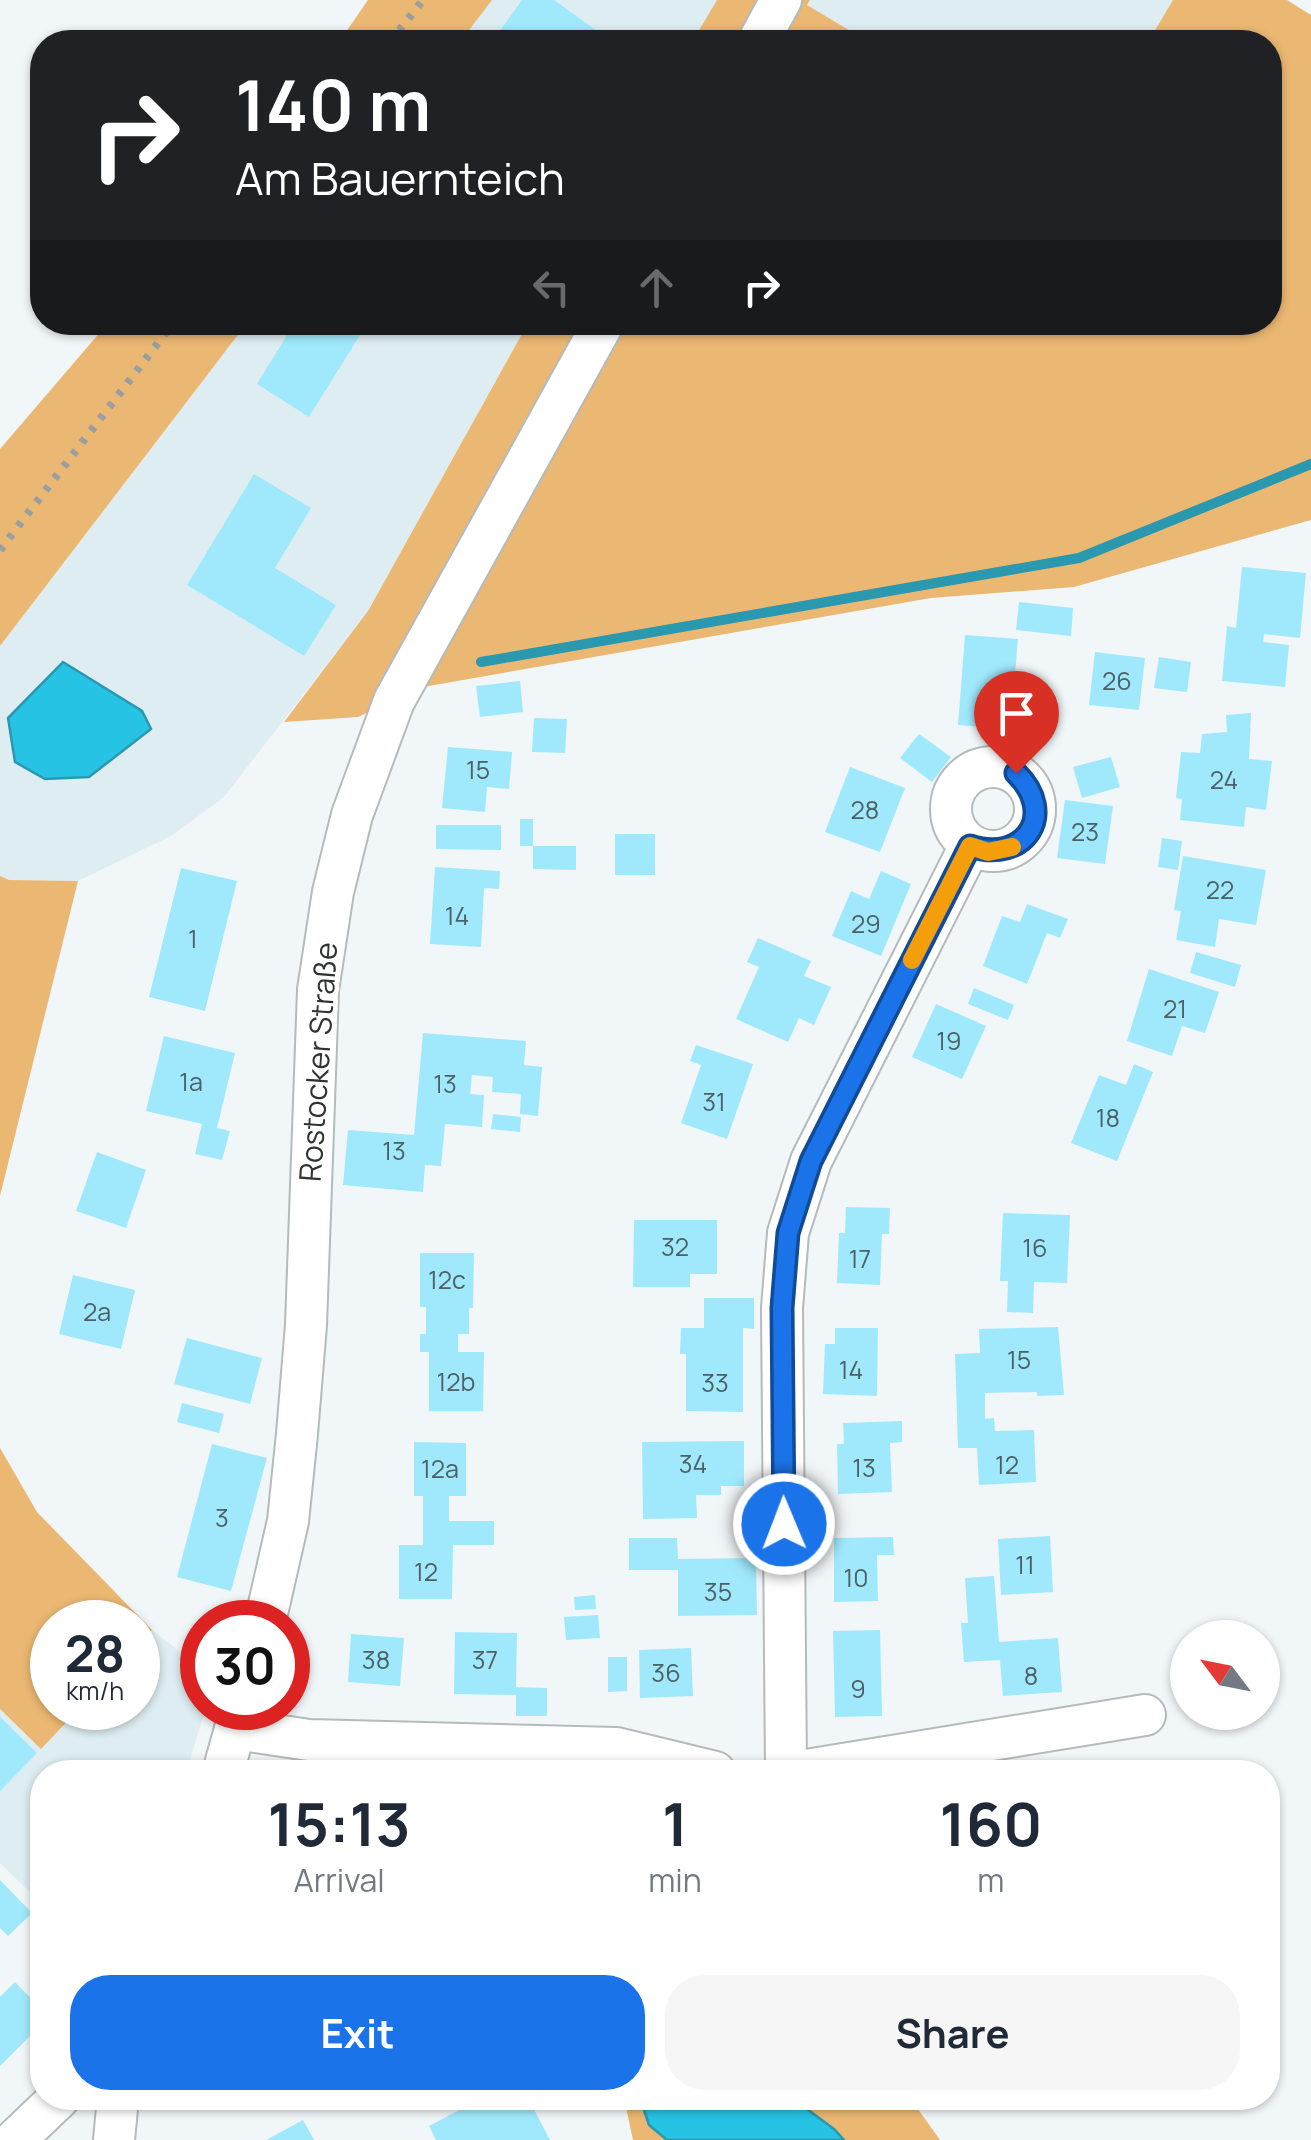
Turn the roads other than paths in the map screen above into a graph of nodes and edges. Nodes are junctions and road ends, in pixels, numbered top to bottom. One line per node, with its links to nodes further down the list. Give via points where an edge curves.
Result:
1 (781, 0): 2 (street)
2 (765, 30)
3 (597, 335): 5 (street, Rostocker Straße, via 394,701 352,815 318,990 298,1434)
4 (970, 846): 11 (street, via 811,1161 788,1233 782,1308)
5 (270, 1600)
6 (1145, 1715): 12 (street)
7 (235, 1730): 9 (street)
8 (277, 1730): 10 (street, via 309,1740 616,1748)
9 (226, 1760)
10 (666, 1760)
11 (786, 1760)
12 (868, 1760)
13 (46, 2110): 15 (street)
14 (117, 2110): 16 (street)
15 (14, 2140)
16 (114, 2140)

